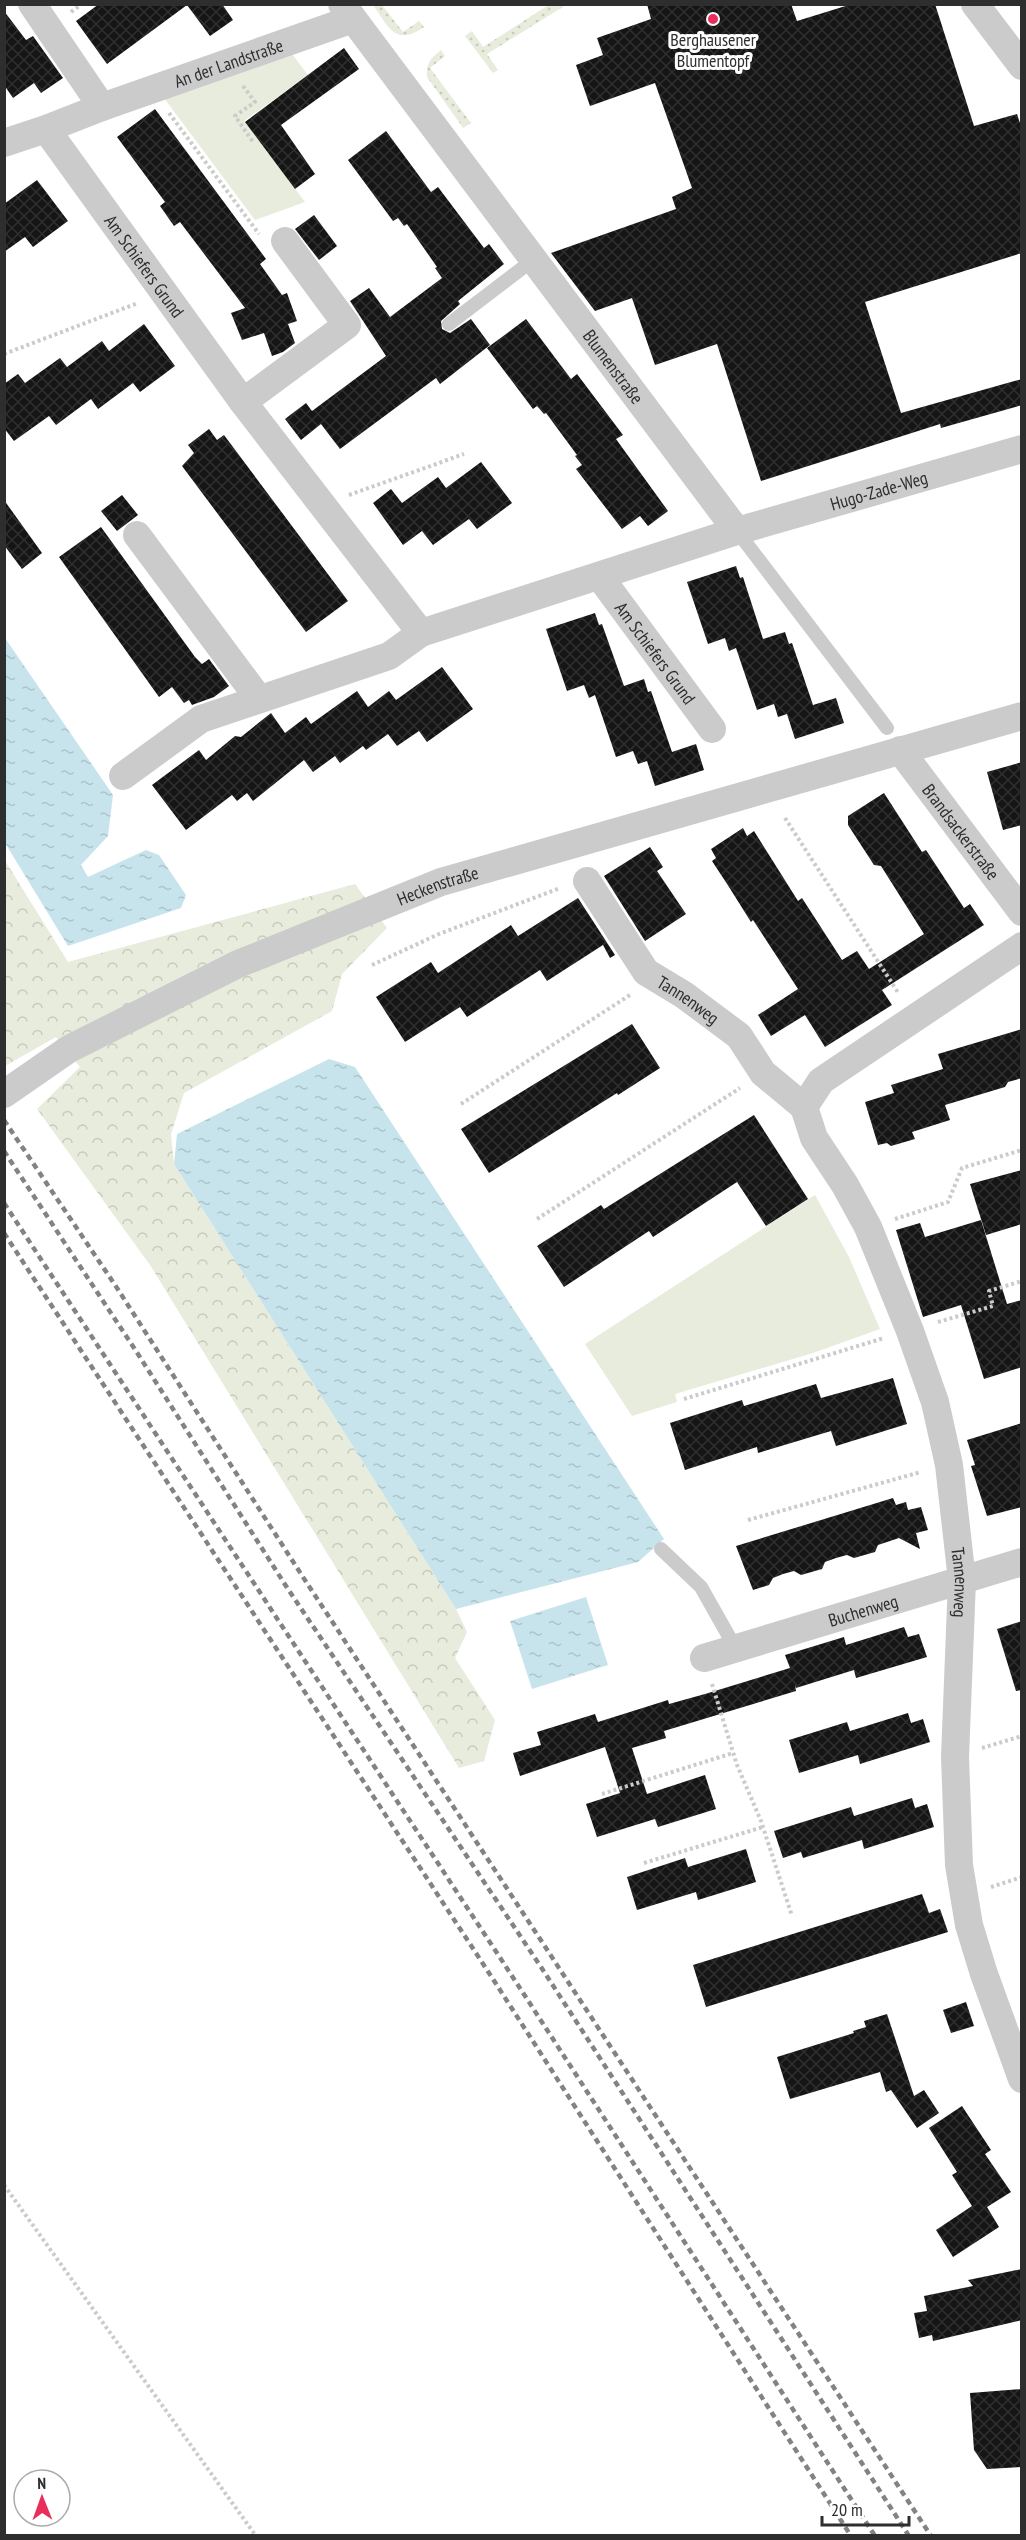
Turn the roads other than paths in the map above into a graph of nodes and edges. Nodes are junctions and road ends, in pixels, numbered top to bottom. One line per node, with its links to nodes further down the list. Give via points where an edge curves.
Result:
1 (32, 4): 5 (street)
2 (975, 4): 4 (street)
3 (348, 12): 5 (street, An der Landstraße, via 227,64); 9 (street, Blumenstraße)
4 (1022, 66)
5 (102, 107): 6 (street)
6 (46, 129): 7 (street); 11 (street, Am Schiefers Grund)
7 (4, 143)
8 (285, 241): 11 (street, via 347,325)
9 (533, 260): 10 (lane); 13 (street, Blumenstraße)
10 (448, 324)
11 (243, 402): 16 (street, Am Schiefers Grund)
12 (1022, 449): 13 (street, Hugo-Zade-Weg)
13 (737, 531): 15 (street); 20 (lane, Blumenstraße)
14 (136, 535): 17 (street)
15 (600, 577): 16 (street); 19 (street, Am Schiefers Grund)
16 (421, 633): 17 (street, via 389,656)
17 (259, 699): 21 (street, via 201,719)
18 (1022, 716): 20 (street)
19 (712, 729)
20 (893, 739): 23 (street, Brandsackerstraße); 25 (street, Heckenstraße, via 441,882 238,964 69,1049)
21 (123, 776)
22 (587, 881): 26 (street, Tannenweg, via 646,972 739,1036 763,1073)
23 (1022, 912)
24 (1022, 946): 26 (street, via 821,1081)
25 (4, 1094)
26 (804, 1107): 29 (street, Tannenweg, via 814,1138 868,1227 934,1402 949,1465)
27 (661, 1549): 30 (lane, via 701,1587)
28 (1022, 1562): 29 (street, Buchenweg)
29 (962, 1580): 30 (street, Buchenweg); 32 (street, Tannenweg, via 955,1757 959,1865 965,1905 984,1974)
30 (736, 1649): 31 (street, Buchenweg)
31 (704, 1658)
32 (1022, 2079)

